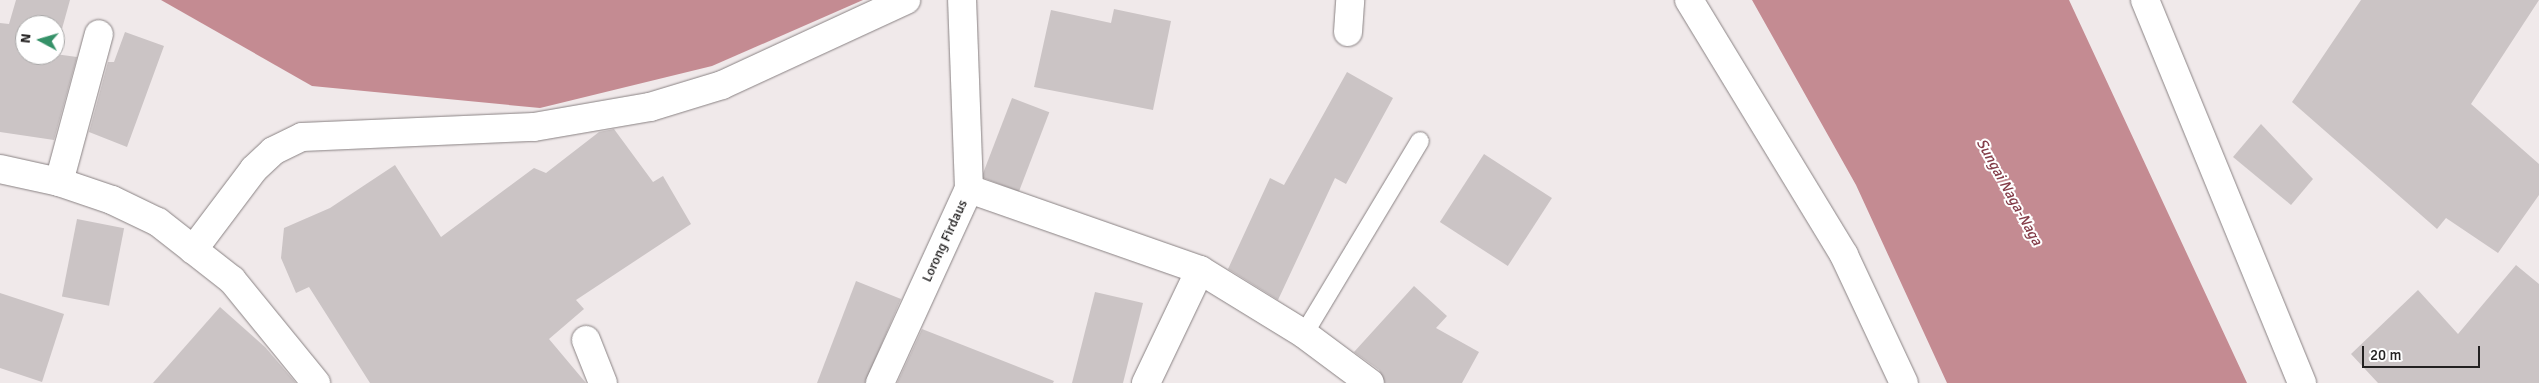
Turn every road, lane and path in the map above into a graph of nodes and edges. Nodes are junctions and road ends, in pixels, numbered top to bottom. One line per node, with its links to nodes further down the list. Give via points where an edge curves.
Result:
1 (906, 0): 12 (street, via 722,85 650,107 534,128 302,137 273,152 254,169)
2 (962, 0): 11 (street, Lorong Firdaus)
3 (1350, 0): 6 (street)
4 (1689, 0): 21 (street, via 1844,255)
5 (2145, 0): 22 (street)
6 (1348, 32)
7 (99, 34): 10 (street)
8 (1420, 141): 14 (lane)
9 (0, 169): 10 (street)
10 (59, 182): 12 (street, via 112,200 158,222)
11 (969, 189): 13 (street); 18 (street, Lorong Firdaus)
12 (193, 250): 16 (street, via 232,280)
13 (1200, 270): 14 (street); 19 (street)
14 (1304, 334): 20 (street)
15 (586, 340): 17 (street)
16 (316, 383)
17 (603, 383)
18 (880, 383)
19 (1146, 383)
20 (1370, 383)
21 (1904, 383)
22 (2302, 383)

